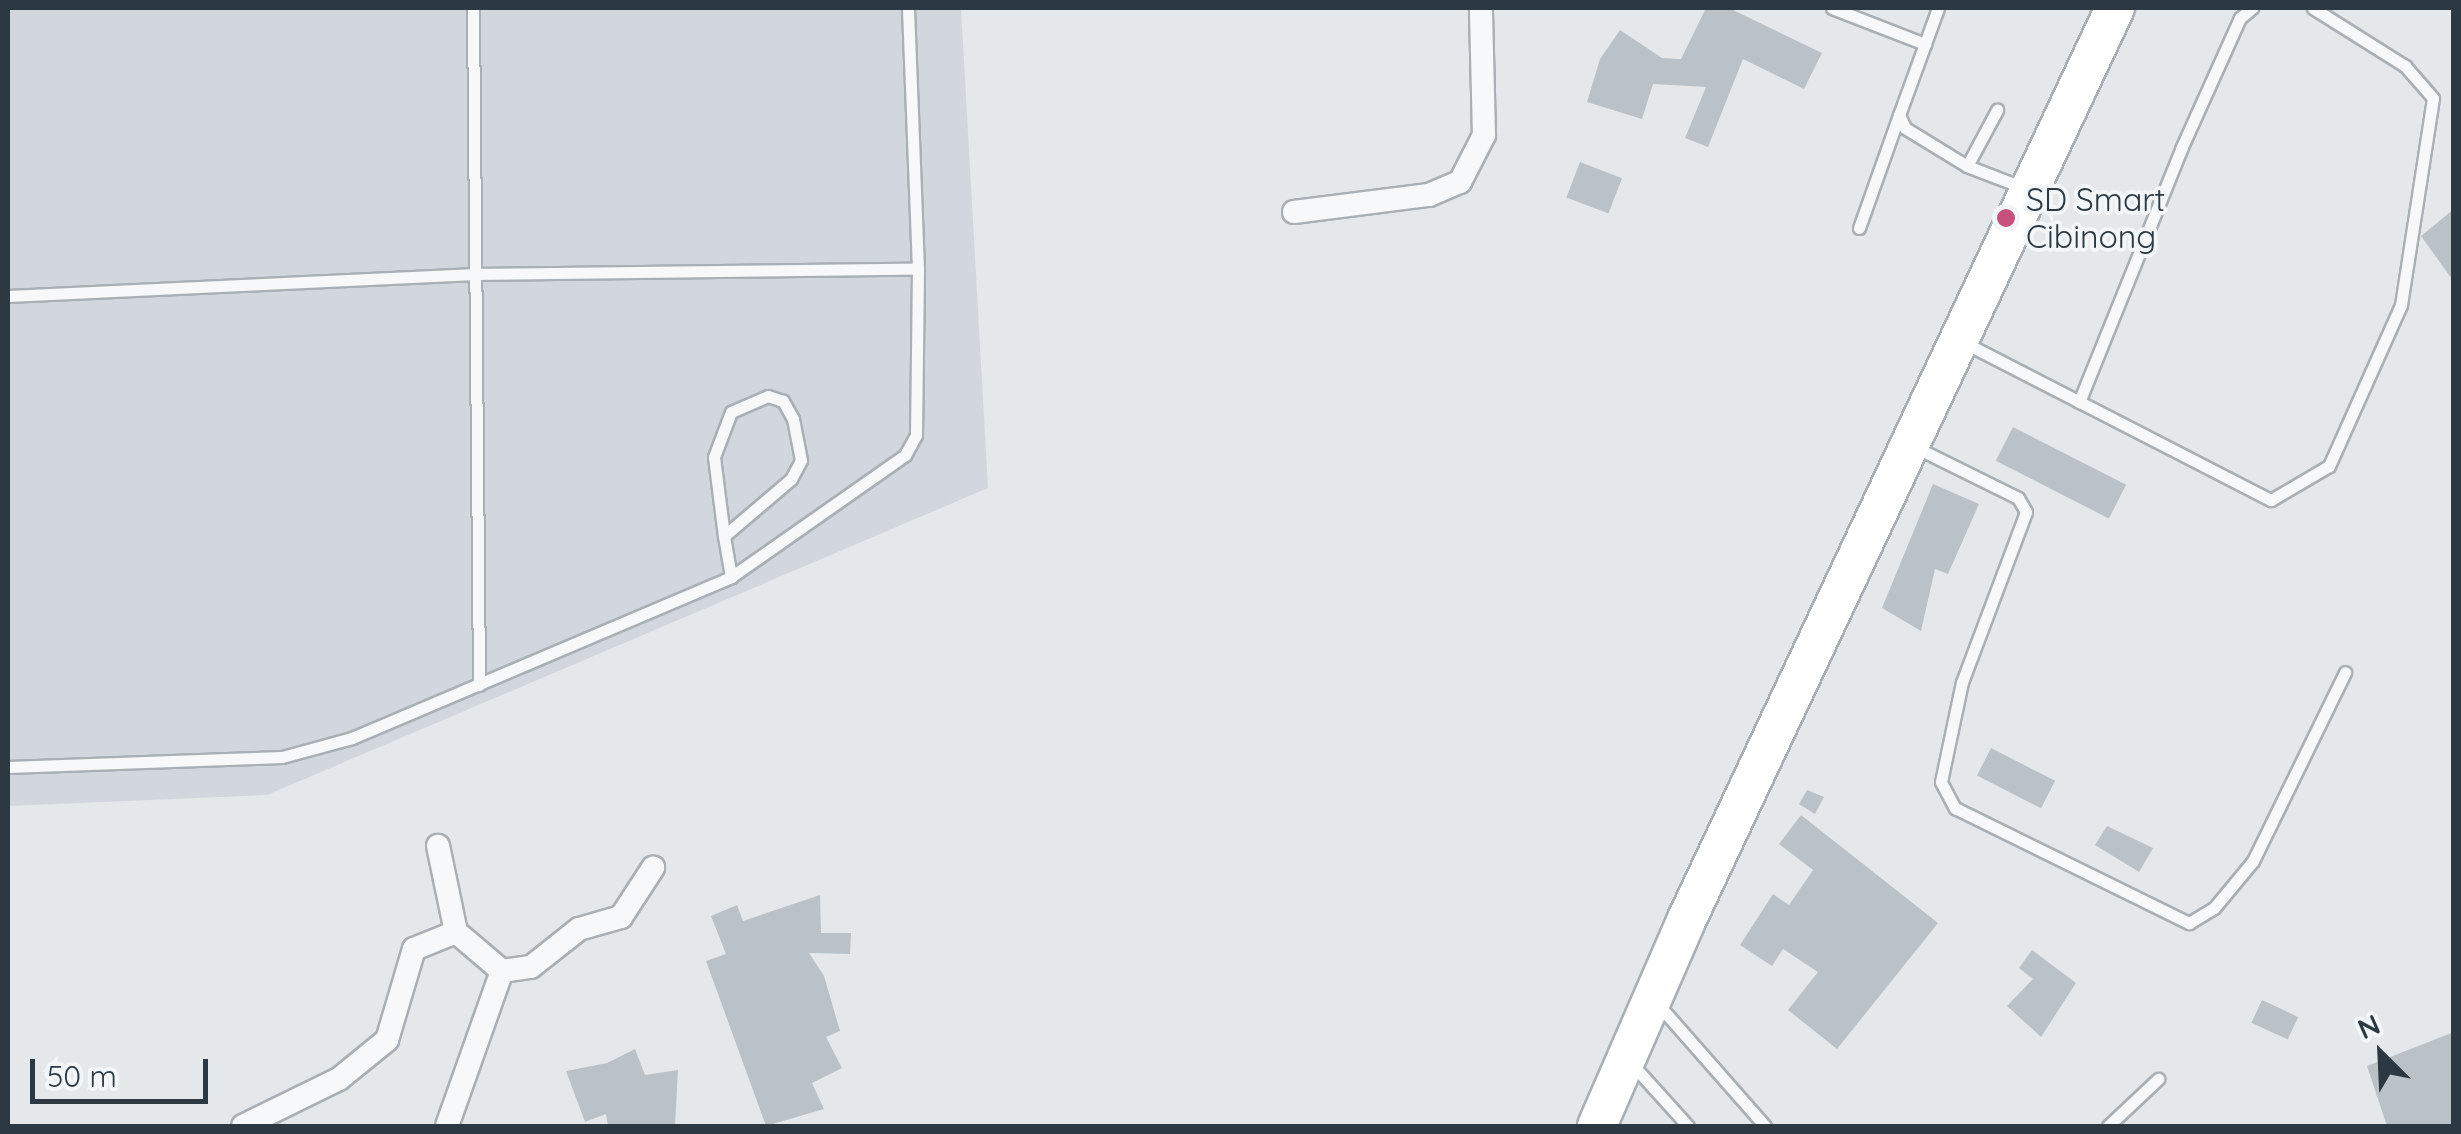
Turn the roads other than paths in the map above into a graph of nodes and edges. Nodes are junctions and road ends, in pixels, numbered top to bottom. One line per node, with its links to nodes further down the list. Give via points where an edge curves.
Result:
1 (474, 8): 17 (lane)
2 (908, 8): 16 (lane)
3 (1481, 8): 14 (street, via 1484,135 1460,182 1429,195)
4 (1832, 8): 9 (lane)
5 (1938, 8): 9 (lane)
6 (2115, 8): 13 (main road)
7 (2252, 8): 20 (lane, via 2240,18 2188,133)
8 (2313, 8): 20 (lane, via 2405,66 2433,98 2401,305 2328,466 2271,500)
9 (1925, 44): 11 (lane)
10 (1997, 110): 12 (lane)
11 (1899, 115): 12 (lane, via 1914,136); 15 (lane)
12 (1967, 166): 13 (lane)
13 (2028, 189): 19 (main road)
14 (1294, 212)
15 (1859, 228)
16 (918, 269): 17 (lane); 23 (lane, via 916,435 905,455)
17 (480, 274): 18 (lane); 25 (lane)
18 (8, 296)
19 (1962, 342): 20 (lane); 21 (main road)
20 (2079, 402)
21 (1910, 444): 24 (lane, via 2018,498 2026,512 1962,682 1941,782 1954,808 2189,922 2214,908 2253,860); 31 (main road)
22 (724, 536): 22 (lane, via 791,478 801,460 793,419 783,402 768,396 731,412 721,428 714,457); 23 (lane)
23 (731, 577): 25 (lane)
24 (2344, 672)
25 (480, 685): 26 (lane, via 352,738 282,757)
26 (8, 768)
27 (438, 846): 29 (street)
28 (653, 868): 30 (street, via 621,917 579,928 531,967)
29 (456, 932): 30 (street); 34 (street, via 414,949 387,1040 368,1060)
30 (502, 971): 35 (street)
31 (1653, 998): 32 (main road); 38 (lane)
32 (1628, 1060): 36 (main road); 37 (lane)
33 (2158, 1079): 39 (lane)
34 (244, 1126)
35 (448, 1126)
36 (1597, 1126)
37 (1688, 1126)
38 (1766, 1126)
39 (2108, 1126)

